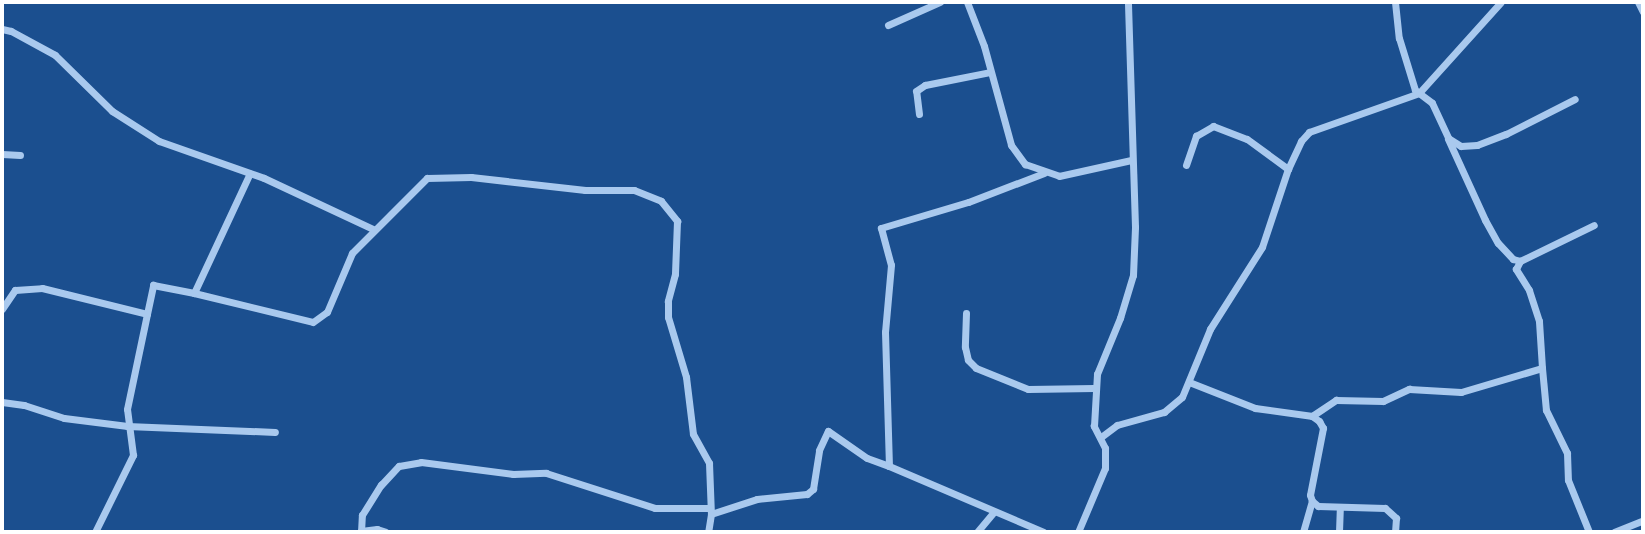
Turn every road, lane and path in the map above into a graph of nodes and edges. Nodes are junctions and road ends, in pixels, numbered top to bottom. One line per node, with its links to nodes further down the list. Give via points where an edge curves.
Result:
1 (940, 2): 8 (street)
2 (967, 2): 10 (street)
3 (1128, 2): 17 (street)
4 (1395, 2): 11 (street, via 1399,38)
5 (1501, 2): 11 (street)
6 (1637, 2): 7 (street)
7 (1643, 12)
8 (888, 25)
9 (2, 29): 20 (street, via 55,55 112,111 159,141)
10 (990, 72): 13 (street, via 925,85 916,92); 21 (street, via 1012,145 1025,164)
11 (1419, 93): 14 (street, via 1432,103); 19 (street, via 1309,132)
12 (1575, 99): 14 (street, via 1477,145 1461,146)
13 (919, 114)
14 (1448, 138): 24 (street, via 1498,243)
15 (2, 154): 16 (street)
16 (20, 155)
17 (1131, 160): 21 (street, via 1059,176); 31 (street, via 1133,275)
18 (1186, 165): 19 (street, via 1196,136 1213,126 1247,139)
19 (1289, 169): 30 (street, via 1262,247 1210,329)
20 (250, 173): 23 (street); 25 (street)
21 (1044, 173): 37 (street, via 881,228 891,265 886,332)
22 (1594, 225): 24 (street)
23 (373, 229): 25 (street, via 352,253 327,312 313,322); 40 (street, via 427,178 471,177 634,191 661,201 677,221 668,317 686,377 692,435 709,463)
24 (1520, 261): 29 (street, via 1516,269 1539,321)
25 (194, 293): 28 (street, via 153,285)
26 (2, 309): 28 (street, via 15,289 42,288)
27 (966, 313): 31 (street, via 965,347 976,368 1028,389)
28 (147, 314): 34 (street)
29 (1542, 368): 33 (street, via 1461,393 1409,388 1383,401 1336,400); 53 (street, via 1546,410 1567,453 1568,480)
30 (1189, 382): 33 (street, via 1255,408); 36 (street, via 1182,397 1164,412 1117,425)
31 (1094, 388): 36 (street, via 1094,426)
32 (2, 402): 34 (street, via 64,418)
33 (1312, 416): 38 (street, via 1323,428)
34 (127, 426): 35 (street); 44 (street, via 133,455)
35 (275, 432)
36 (1101, 437): 49 (street, via 1105,468)
37 (889, 466): 40 (street, via 867,458 828,431 819,450 813,489 807,494 757,499); 41 (street)
38 (1312, 501): 39 (street); 50 (street)
39 (1340, 508): 51 (street); 52 (street, via 1385,508 1396,518)
40 (709, 511): 43 (street, via 655,508 546,473 513,474 421,462 399,466 381,485 362,515); 46 (street)
41 (994, 512): 47 (street); 48 (street)
42 (1643, 520): 54 (street)
43 (361, 531): 45 (street)
44 (95, 532)
45 (386, 532)
46 (708, 532)
47 (977, 532)
48 (1044, 532)
49 (1078, 532)
50 (1303, 532)
51 (1339, 532)
52 (1395, 532)
53 (1589, 532)
54 (1614, 532)

